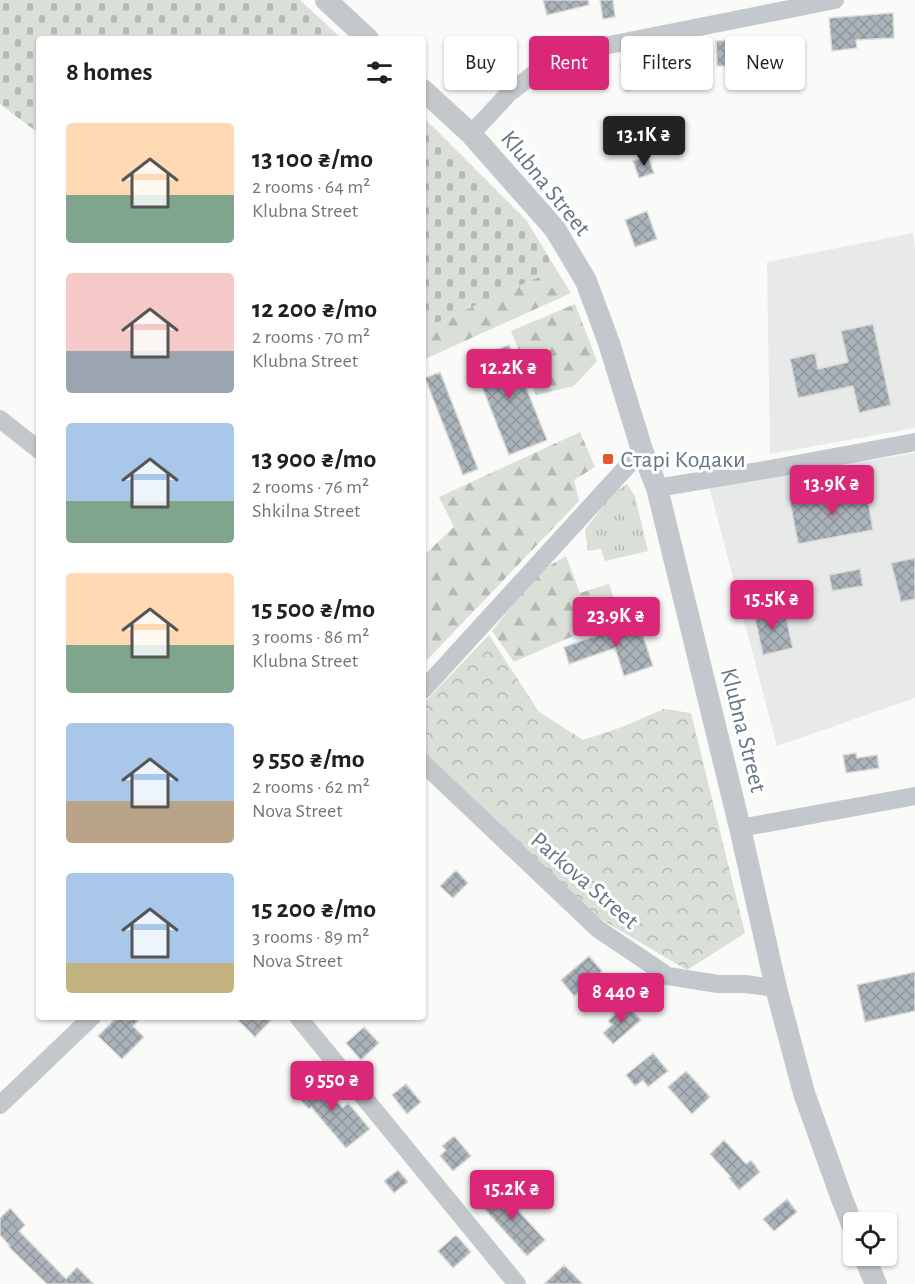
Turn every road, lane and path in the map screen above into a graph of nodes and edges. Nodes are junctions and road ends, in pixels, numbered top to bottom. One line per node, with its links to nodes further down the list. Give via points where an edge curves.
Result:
1 (326, 0): 3 (street)
2 (835, 0): 5 (street, via 559,55 509,93)
3 (365, 36)
4 (426, 93): 5 (street, Klubna Street)
5 (471, 134): 9 (street, Klubna Street, via 555,229 586,281)
6 (0, 419): 8 (street)
7 (915, 442): 10 (street)
8 (36, 448)
9 (642, 450): 10 (street, Klubna Street); 11 (street)
10 (657, 488): 14 (street, Klubna Street)
11 (426, 687)
12 (426, 766): 15 (street, Parkova Street, via 598,929 668,976)
13 (915, 796): 14 (street)
14 (740, 828): 15 (street, Klubna Street)
15 (776, 988): 19 (street, Klubna Street, via 804,1092)
16 (89, 1020): 18 (street)
17 (299, 1020): 21 (street)
18 (0, 1105)
19 (847, 1212)
20 (868, 1266): 22 (street)
21 (518, 1284)
22 (876, 1284)

